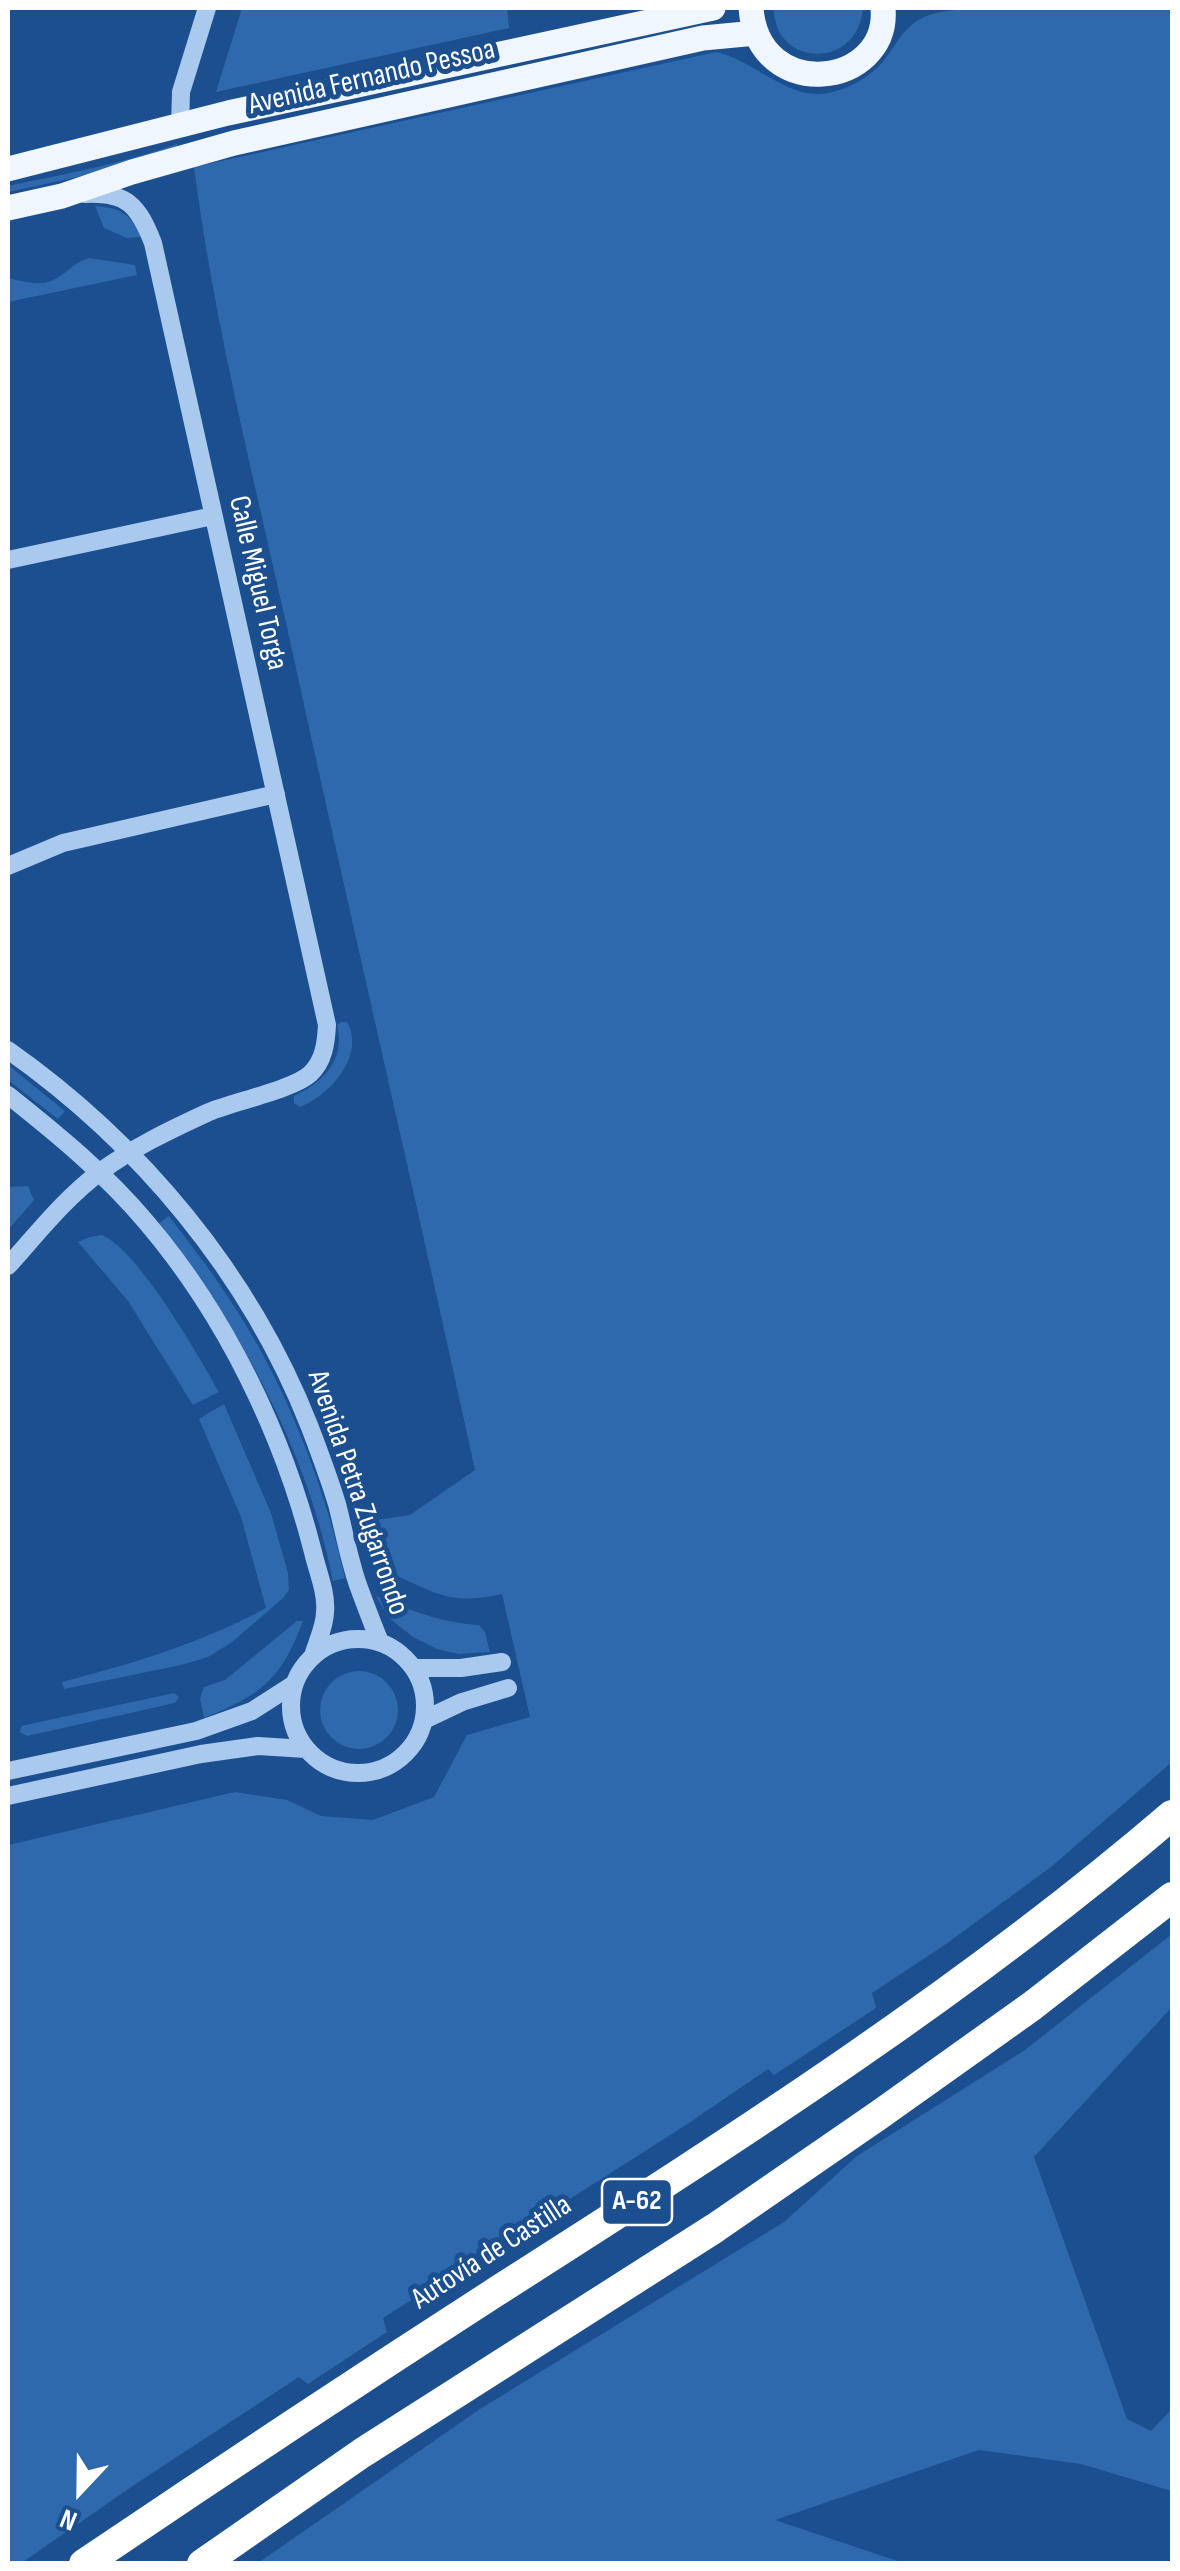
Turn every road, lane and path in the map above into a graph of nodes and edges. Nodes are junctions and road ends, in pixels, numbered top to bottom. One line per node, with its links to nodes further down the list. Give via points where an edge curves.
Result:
1 (207, 8): 5 (street, via 181,92)
2 (713, 8): 5 (main road, Avenida Fernando Pessoa)
3 (890, 10): 4 (main road, via 865,56 826,75 783,65 766,51)
4 (754, 20): 7 (main road, Avenida Fernando Pessoa, via 703,38 234,142)
5 (180, 127): 6 (main road, Avenida Fernando Pessoa)
6 (8, 169)
7 (62, 196): 8 (main road, Avenida Fernando Pessoa); 9 (street, Calle Miguel Torga, via 107,193 130,202 143,218)
8 (8, 208)
9 (213, 516): 10 (street); 11 (street, Calle Miguel Torga)
10 (8, 560)
11 (276, 794): 12 (street, via 63,842); 15 (street, Calle Miguel Torga, via 327,1025 325,1049 307,1078 227,1104)
12 (8, 866)
13 (8, 1050): 15 (street, Avenida Petra Zugarrondo)
14 (8, 1094): 16 (street, Avenida Petra Zugarrondo)
15 (132, 1153): 16 (street); 18 (street, Avenida Petra Zugarrondo, via 206,1239 282,1364 320,1456)
16 (100, 1172): 17 (street); 19 (street, Avenida Petra Zugarrondo, via 147,1223 211,1312 282,1452 326,1611)
17 (8, 1266)
18 (380, 1642): 19 (street, via 344,1640); 21 (street)
19 (314, 1656): 22 (street)
20 (502, 1662): 21 (street)
21 (414, 1668): 24 (street)
22 (294, 1684): 25 (street, via 295,1729); 26 (street, via 252,1710 196,1731)
23 (508, 1688): 24 (street)
24 (424, 1720): 25 (street, via 406,1752 374,1771 338,1769)
25 (306, 1749): 27 (street, via 258,1746 201,1754)
26 (8, 1770)
27 (8, 1796)
28 (1172, 1815): 30 (highway, Autovía de Castilla / A-62, via 1003,1952 846,2063)
29 (1172, 1897): 31 (highway, A-62, via 1032,2006 797,2172 362,2452)
30 (84, 2564)
31 (202, 2564)

